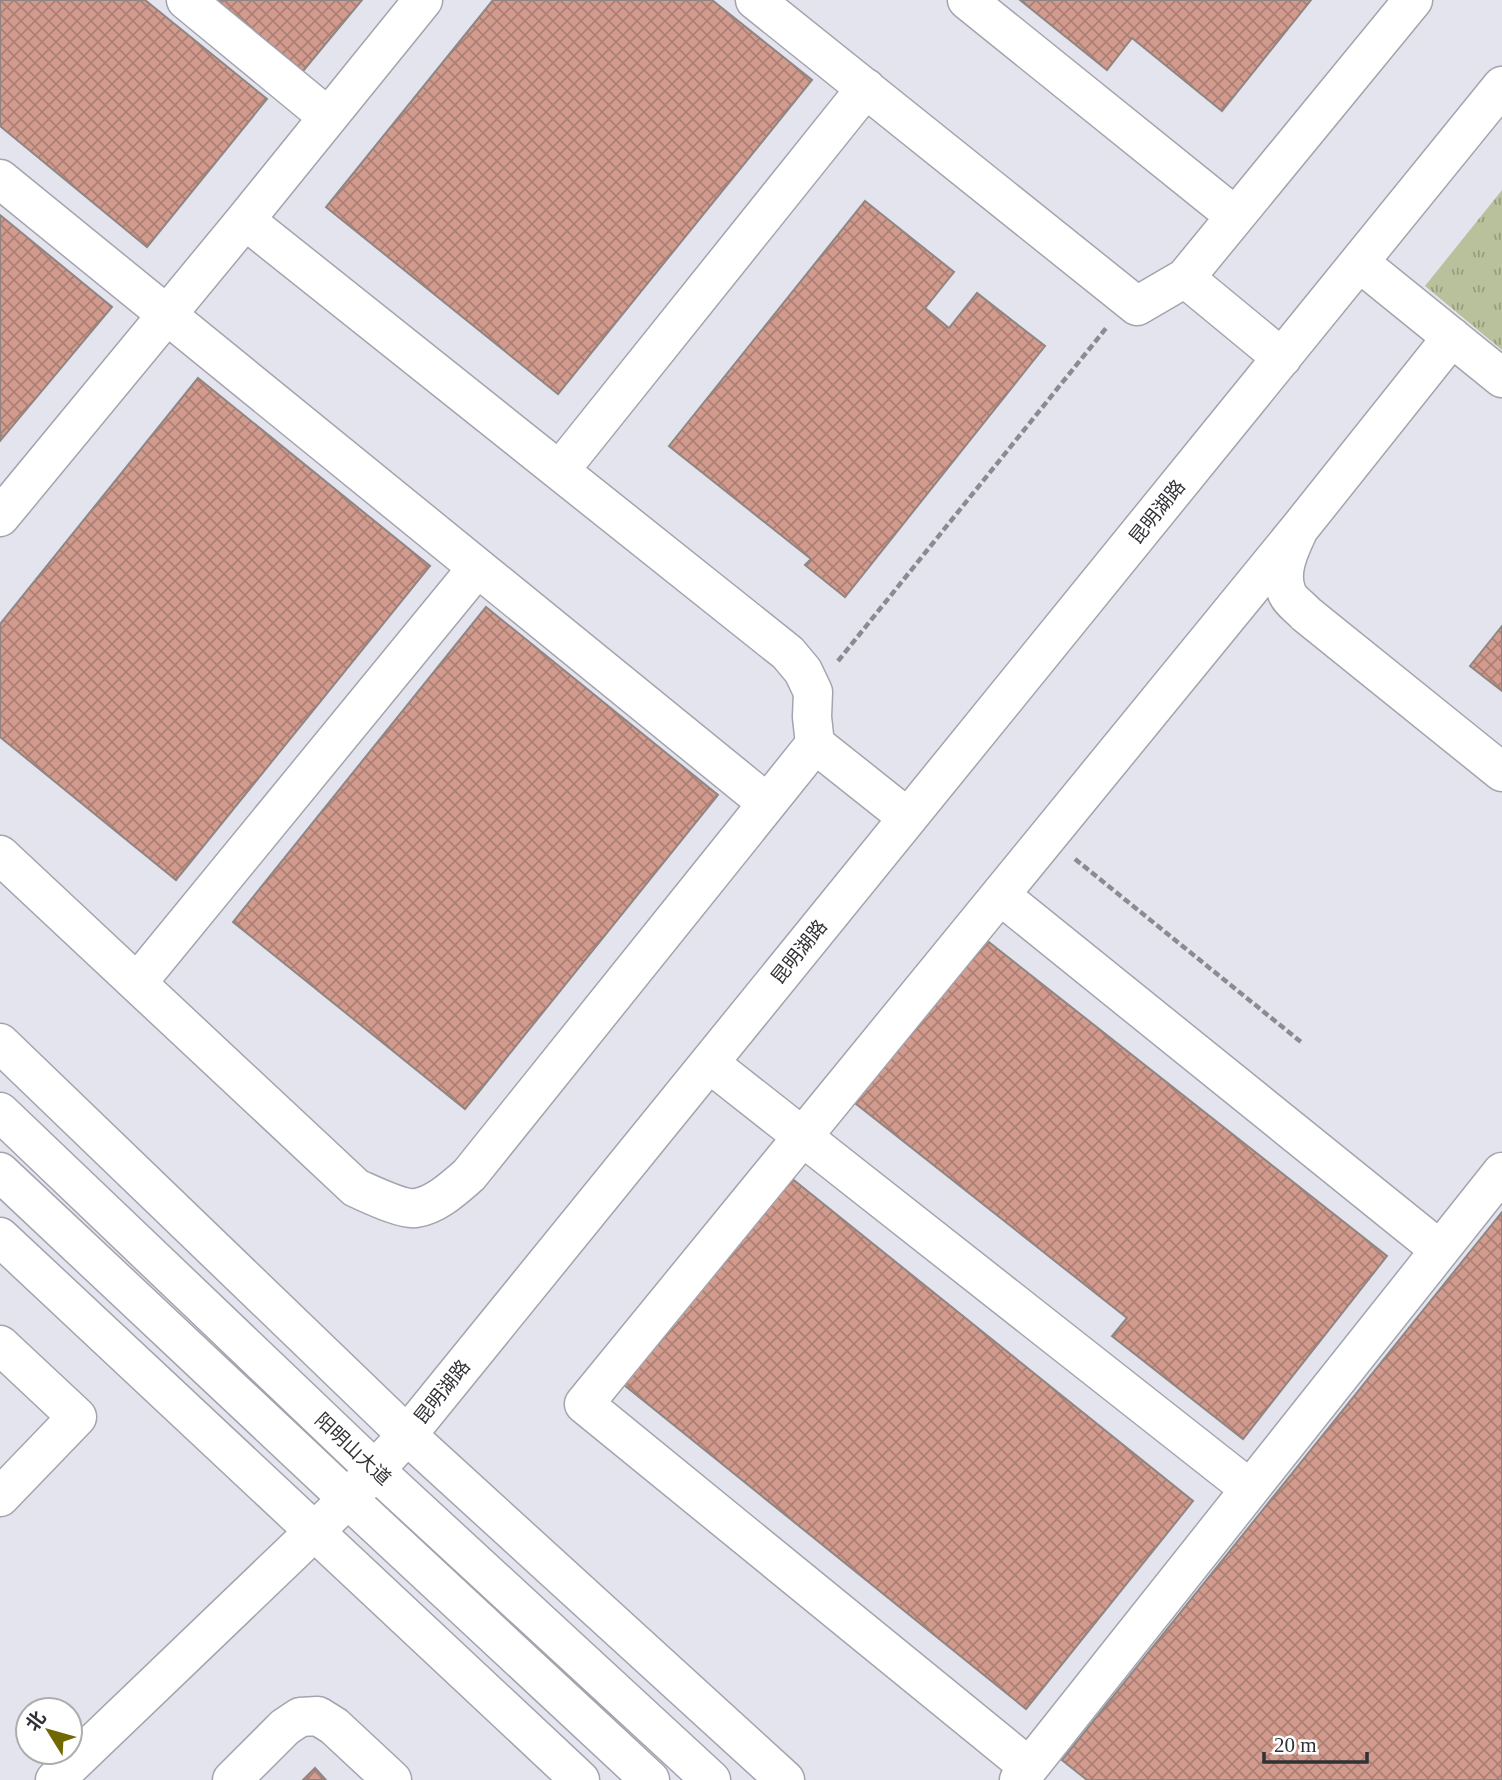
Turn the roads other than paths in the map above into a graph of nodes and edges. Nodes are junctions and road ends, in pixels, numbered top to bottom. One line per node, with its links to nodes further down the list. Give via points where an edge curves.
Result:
1 (186, 0): 8 (street)
2 (422, 0): 8 (street)
3 (755, 0): 7 (street)
4 (967, 0): 10 (street)
5 (1413, 0): 10 (street)
6 (1502, 86): 12 (street, 昆明湖路)
7 (866, 88): 13 (street, via 1138,306); 18 (street)
8 (328, 117): 11 (street)
9 (0, 179): 14 (street)
10 (1235, 216): 13 (street)
11 (245, 220): 14 (street); 18 (street)
12 (1360, 263): 15 (street); 16 (street, 昆明湖路)
13 (1185, 278): 16 (street)
14 (166, 315): 19 (street); 21 (street)
15 (1452, 337): 17 (street); 20 (street)
16 (1282, 358): 25 (street, 昆明湖路)
17 (1502, 378)
18 (560, 470): 22 (street, via 788,653 813,691)
19 (0, 517)
20 (1298, 529): 23 (street, via 1287,555 1287,594); 27 (street)
21 (477, 568): 24 (street); 28 (street)
22 (815, 744): 24 (street); 25 (street)
23 (1502, 772)
24 (767, 803): 28 (street, via 469,1175 445,1195 414,1208 356,1188)
25 (908, 818): 30 (street, 昆明湖路)
26 (0, 855): 28 (street)
27 (1000, 895): 32 (street); 36 (street)
28 (137, 983)
29 (0, 1043): 38 (street)
30 (709, 1063): 32 (street); 38 (street, 昆明湖路)
31 (0, 1112): 39 (street, 阳明山大道)
32 (803, 1136): 40 (street); 44 (street, via 584,1404)
33 (0, 1172): 42 (street, 阳明山大道)
34 (1502, 1172): 36 (street)
35 (0, 1237): 43 (street)
36 (1440, 1250): 40 (street)
37 (0, 1345): 41 (street, via 76,1417)
38 (407, 1435): 39 (street, 昆明湖路); 51 (street)
39 (375, 1470): 42 (street, 昆明湖路); 50 (street, 阳明山大道)
40 (1250, 1489): 44 (street)
41 (0, 1497)
42 (348, 1499): 43 (street, 昆明湖路); 49 (street, 阳明山大道)
43 (314, 1530): 45 (street, 昆明湖路); 48 (street)
44 (1024, 1773)
45 (54, 1780)
46 (232, 1780): 47 (street, via 285,1727 300,1717 318,1716)
47 (392, 1780)
48 (580, 1780)
49 (650, 1780)
50 (711, 1780)
51 (785, 1780)

